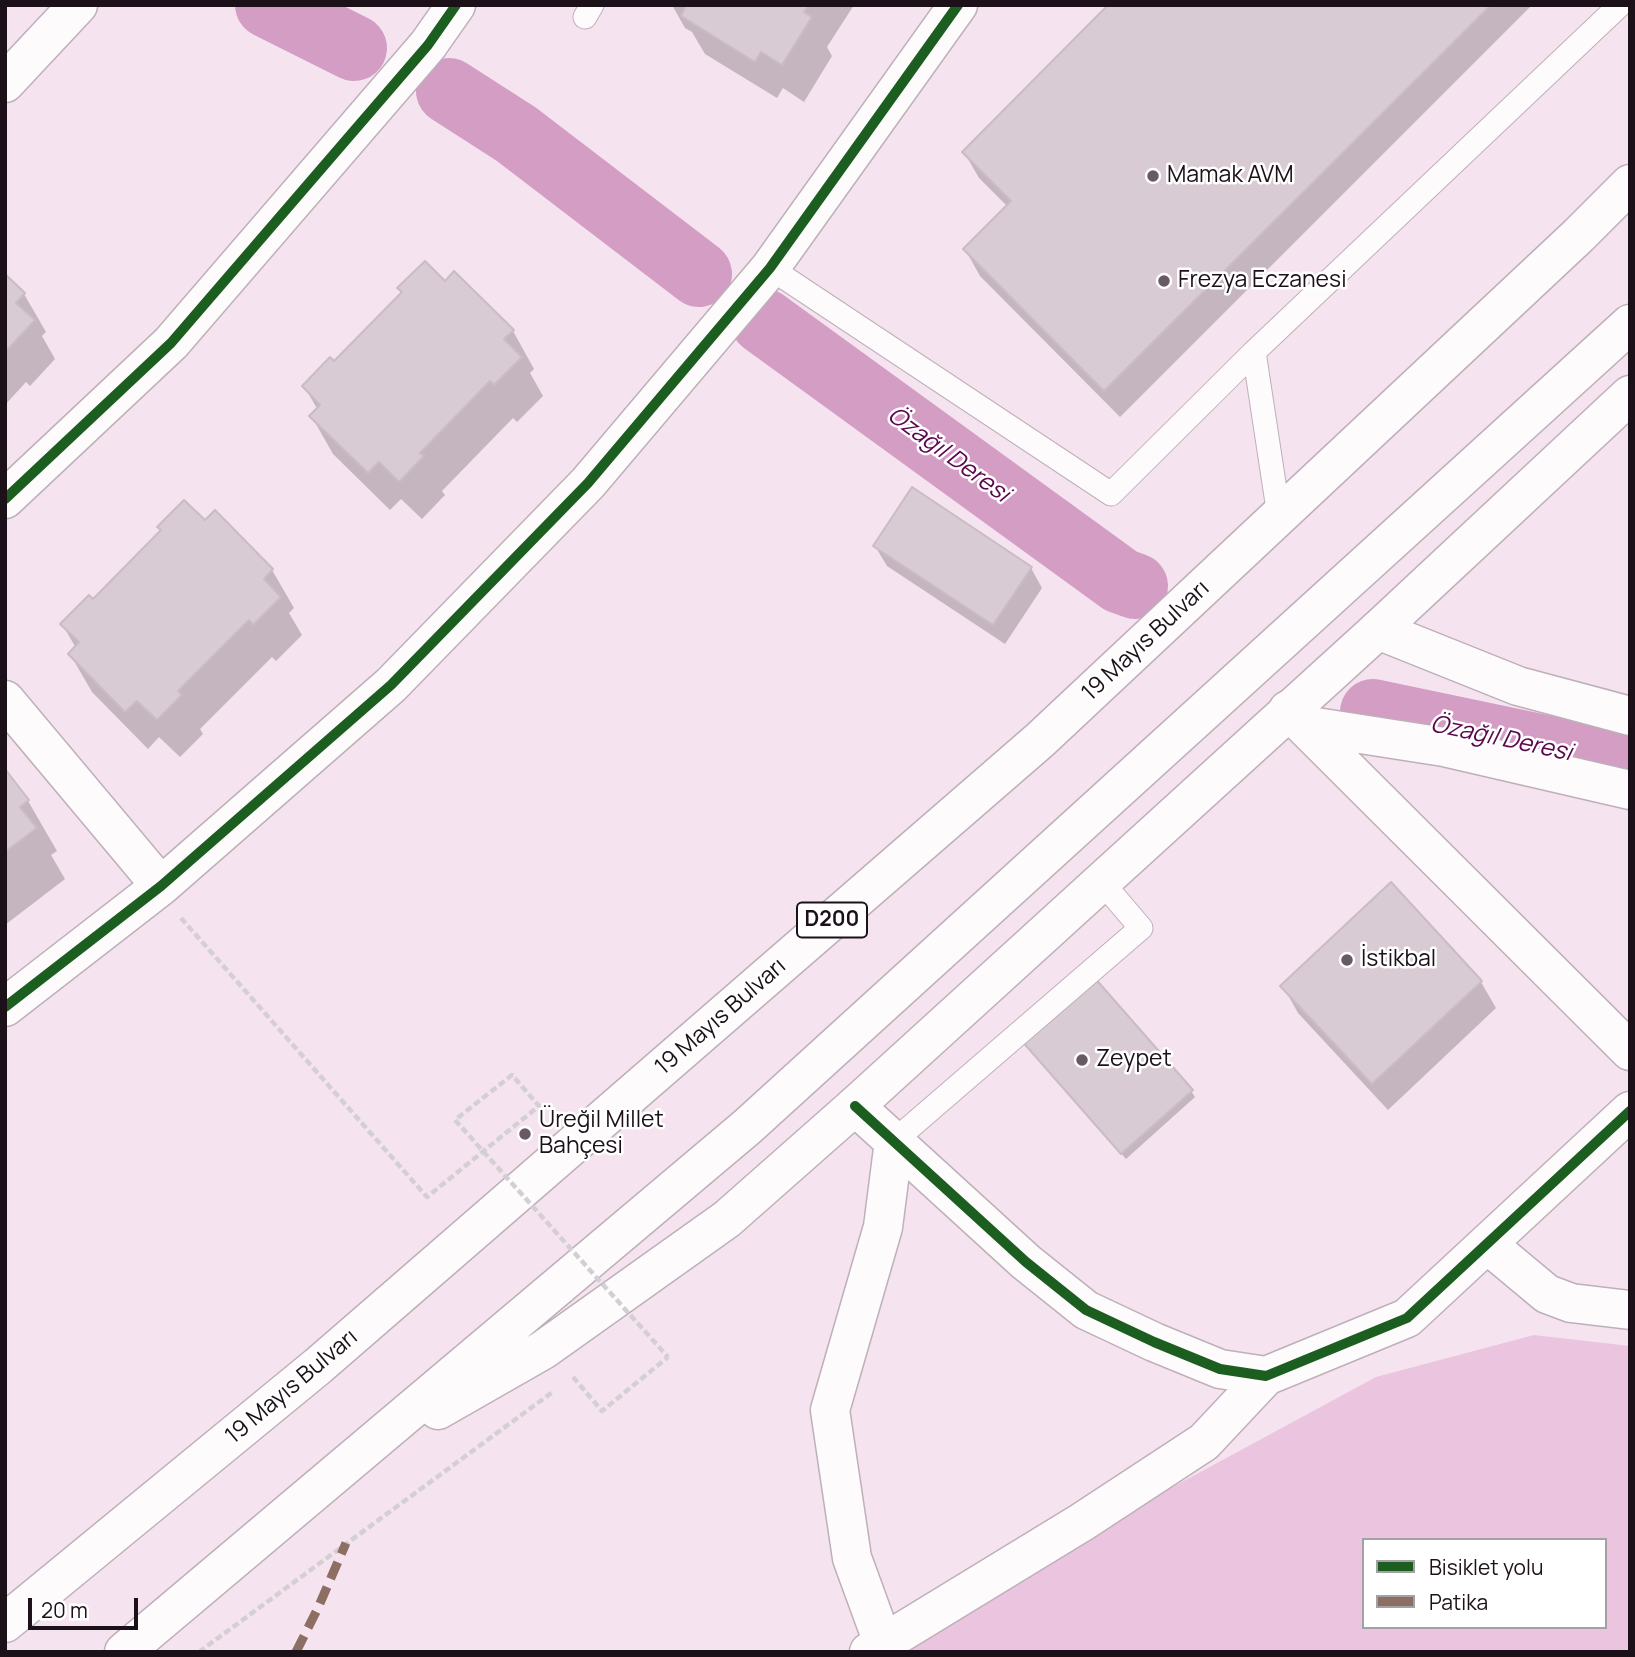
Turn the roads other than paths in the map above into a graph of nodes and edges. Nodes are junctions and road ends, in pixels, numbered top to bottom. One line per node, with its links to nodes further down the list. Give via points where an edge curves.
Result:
1 (78, 5): 5 (main road)
2 (456, 5): 11 (main road, via 428,45 171,343)
3 (958, 5): 7 (main road)
4 (1620, 5): 9 (lane)
5 (5, 83)
6 (1630, 184): 12 (main road, 19 Mayıs Bulvarı / D200)
7 (770, 268): 9 (lane, via 1111,494); 21 (main road, via 588,483 391,685)
8 (1630, 324): 17 (main road)
9 (1254, 352): 12 (lane)
10 (1630, 395): 13 (main road)
11 (5, 499)
12 (1279, 516): 31 (main road, 19 Mayıs Bulvarı / D200, via 1040,740 328,1357)
13 (1378, 630): 15 (main road, via 1518,686); 16 (main road)
14 (5, 700): 21 (main road)
15 (1629, 715)
16 (1296, 717): 18 (main road); 19 (main road); 23 (main road)
17 (1164, 748): 19 (main road); 30 (main road, via 747,1127)
18 (1630, 790)
19 (1145, 841): 20 (main road)
20 (1101, 881): 24 (main road); 26 (lane, via 1141,928)
21 (170, 900): 22 (main road)
22 (5, 1007)
23 (1630, 1051)
24 (855, 1106): 26 (main road); 30 (main road, via 727,1219 542,1350)
25 (1630, 1111): 27 (main road)
26 (894, 1141): 29 (main road, via 1026,1262 1086,1310 1220,1369); 32 (main road, via 883,1227 830,1410 852,1558)
27 (1487, 1244): 28 (main road, via 1547,1294 1571,1303); 29 (main road, via 1407,1318)
28 (1630, 1310)
29 (1266, 1376): 32 (main road, via 1204,1442)
30 (357, 1455): 33 (main road)
31 (5, 1623)
32 (876, 1647)
33 (124, 1652)

